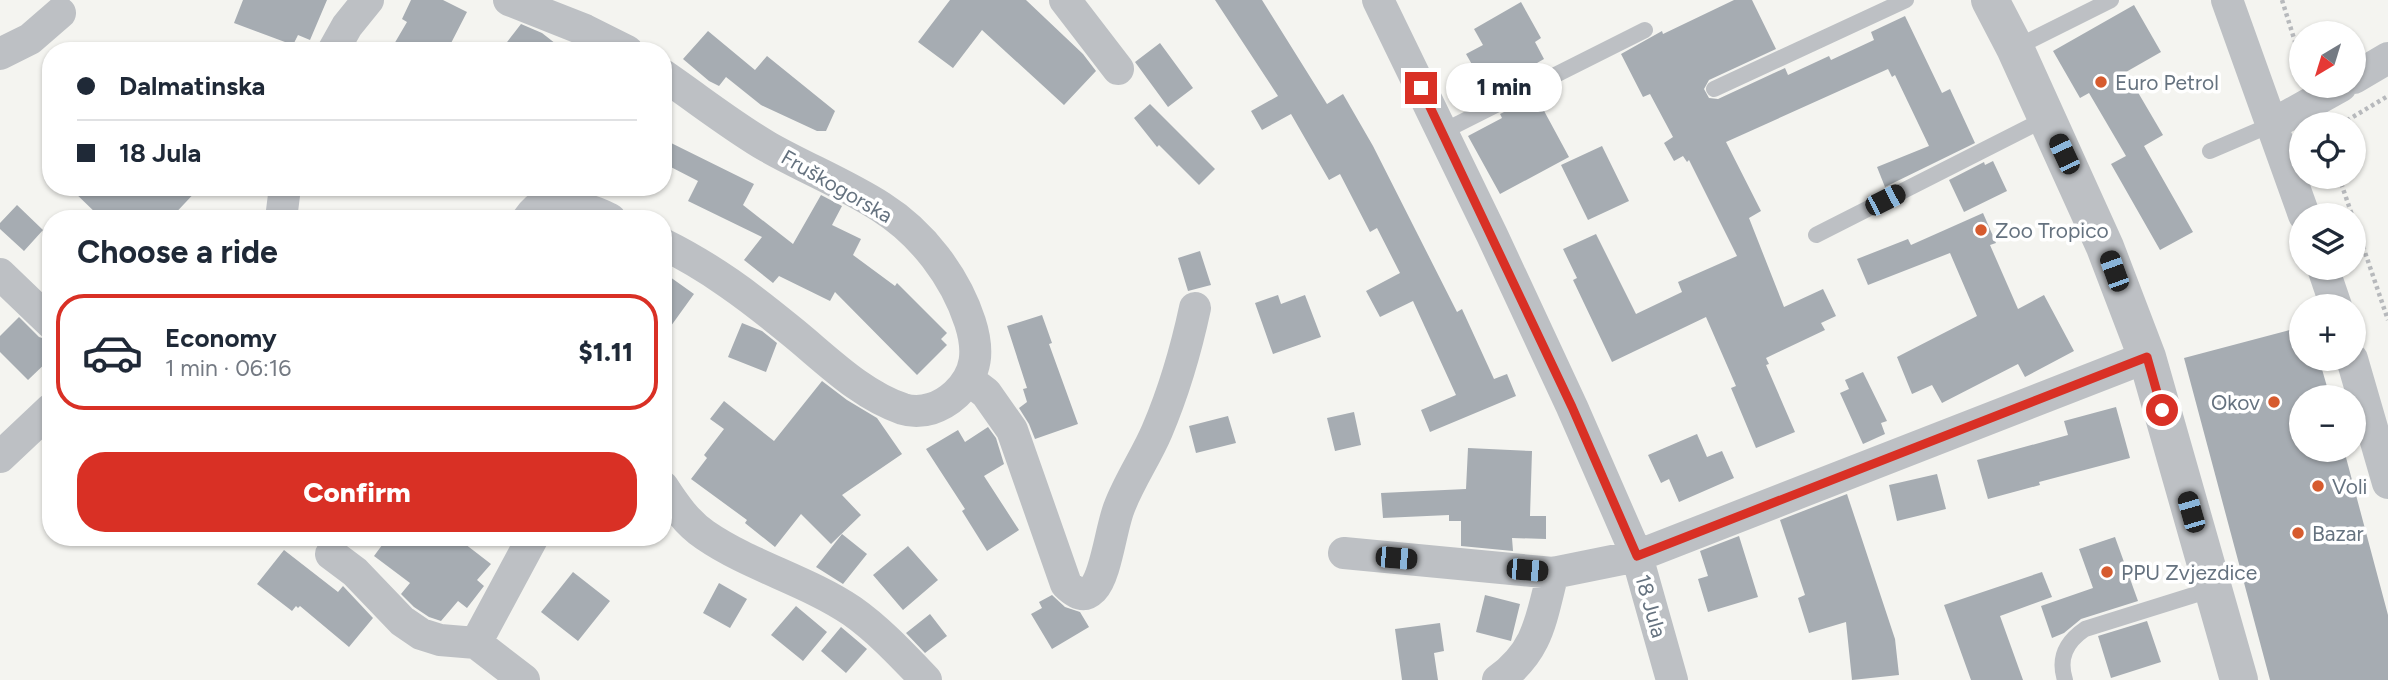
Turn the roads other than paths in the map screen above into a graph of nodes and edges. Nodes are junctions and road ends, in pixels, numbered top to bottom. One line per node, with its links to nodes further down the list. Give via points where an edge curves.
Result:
1 (368, 0): 12 (street)
2 (509, 0): 13 (street)
3 (1065, 0): 16 (street)
4 (1378, 0): 23 (street, 18 Jula)
5 (1906, 0): 19 (lane)
6 (1990, 0): 11 (street)
7 (2111, 0): 11 (lane)
8 (2227, 0): 22 (street)
9 (60, 13): 14 (street, via 30,39)
10 (1645, 30): 23 (lane)
11 (2029, 41): 21 (street)
12 (338, 42)
13 (608, 42)
14 (0, 54)
15 (2388, 58): 17 (street)
16 (1118, 69)
17 (2366, 71)
18 (672, 81): 35 (street, Fruškogorska, via 766,146 881,207 913,232 943,267 963,301 975,336)
19 (1714, 89)
20 (2320, 98): 22 (street)
21 (2047, 118): 28 (lane); 33 (street, via 2105,247)
22 (2273, 124): 24 (lane); 25 (street)
23 (1442, 132): 43 (street, 18 Jula)
24 (2210, 151)
25 (2300, 203)
26 (536, 210): 27 (street, via 546,203)
27 (583, 210)
28 (1816, 236)
29 (672, 248): 35 (street, via 734,284 844,374 905,410 925,411 942,405)
30 (1, 277): 32 (street)
31 (1195, 308): 35 (street, via 1157,432 1119,508 1100,577 1088,593 1073,592 1066,584 1012,430 986,393)
32 (42, 315)
33 (2147, 357): 43 (street); 45 (street)
34 (2355, 371): 38 (street)
35 (969, 380)
36 (42, 417): 37 (street)
37 (0, 457)
38 (2388, 483)
39 (672, 499): 48 (street, via 703,534 852,611)
40 (528, 546): 46 (street)
41 (1344, 553): 44 (street)
42 (331, 554): 46 (street, via 421,634)
43 (1637, 556): 44 (street); 50 (street, 18 Jula)
44 (1553, 573): 49 (street, via 1529,651)
45 (2213, 589): 51 (lane, via 2085,629 2063,655); 52 (street)
46 (476, 643): 47 (street)
47 (524, 680)
48 (926, 680)
49 (1498, 680)
50 (1672, 680)
51 (2065, 680)
52 (2239, 680)

